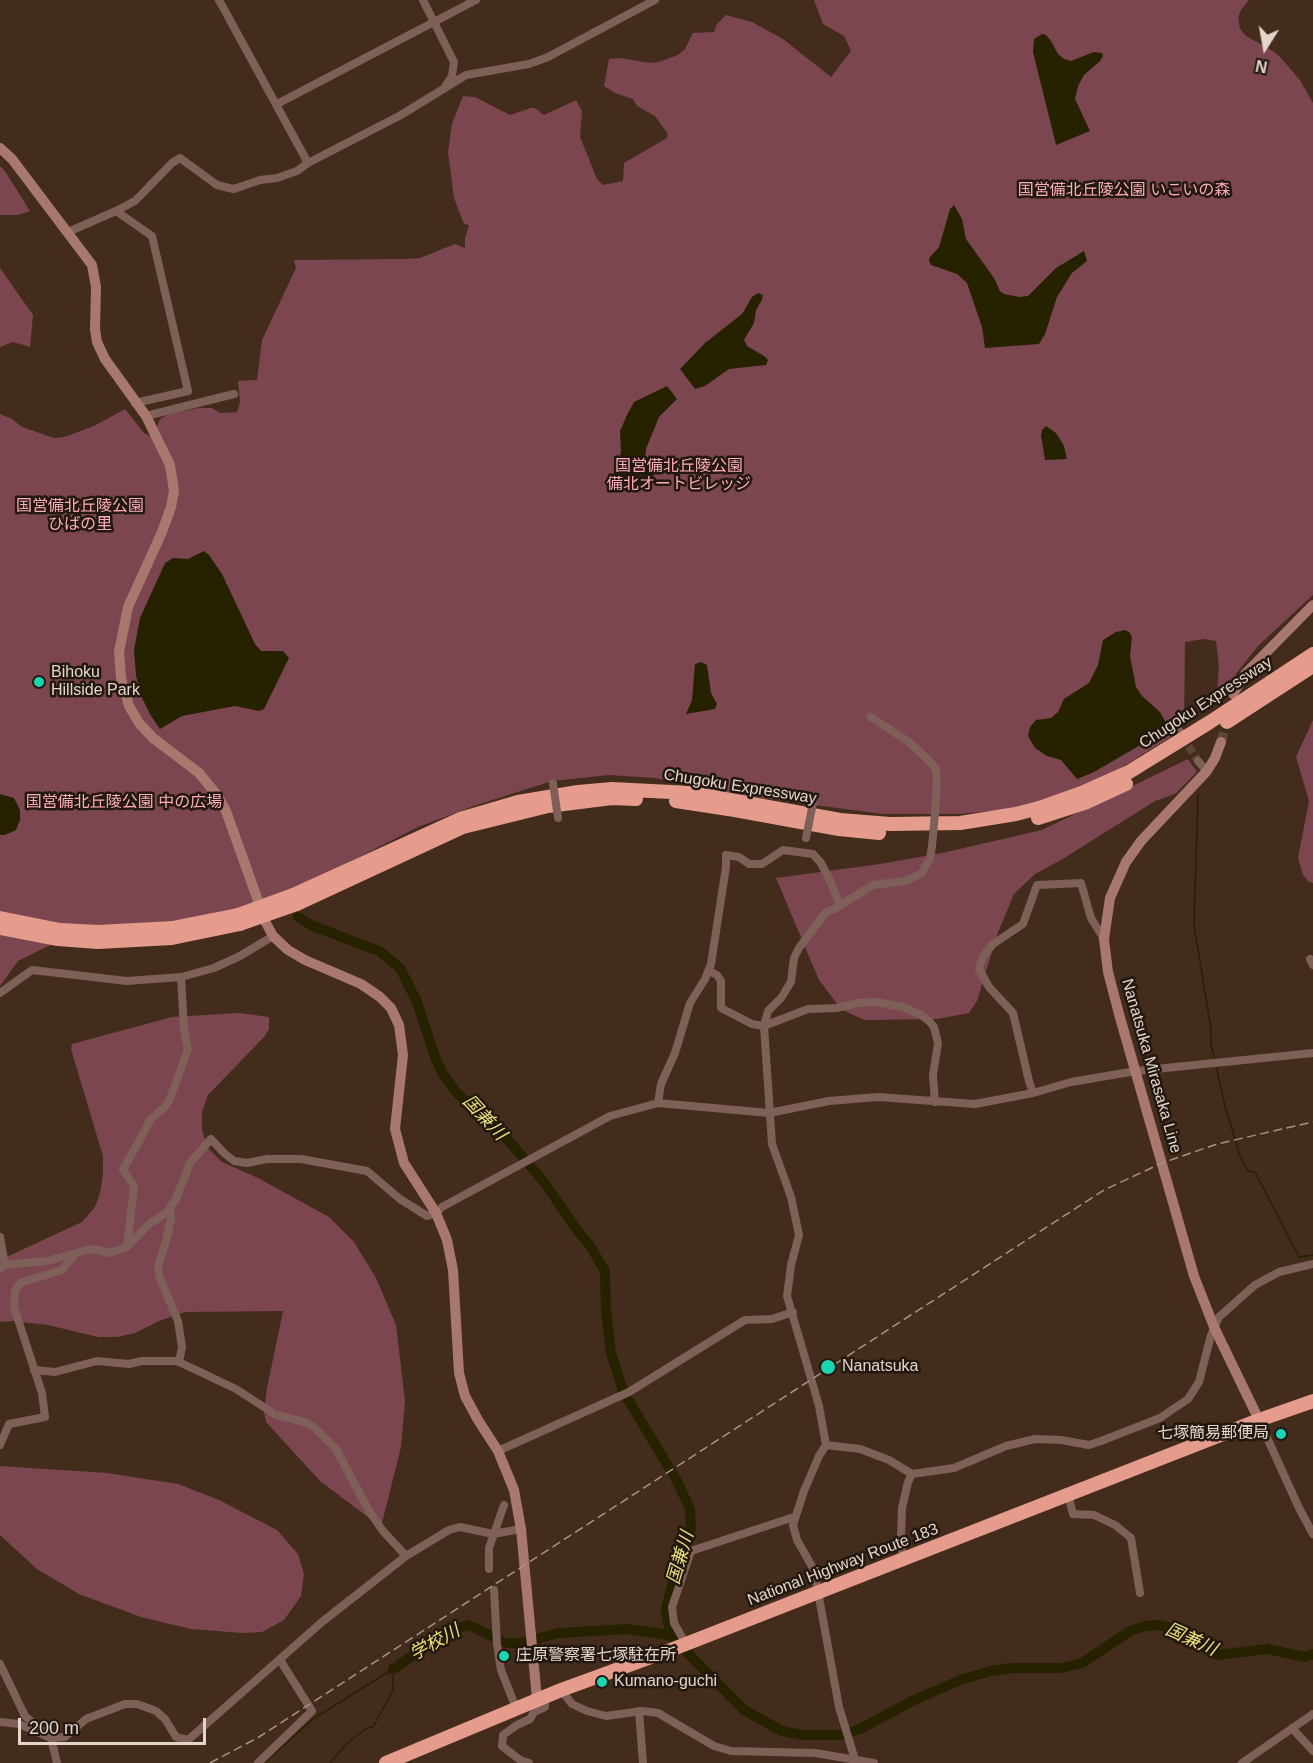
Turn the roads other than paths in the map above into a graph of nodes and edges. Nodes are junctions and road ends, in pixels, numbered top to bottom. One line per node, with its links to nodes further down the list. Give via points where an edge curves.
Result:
1 (219, 0): 7 (street)
2 (423, 0): 5 (street)
3 (476, 0): 5 (street)
4 (655, 0): 6 (street, via 548,57 466,75)
5 (435, 22): 6 (street, via 454,62 452,76); 7 (street)
6 (443, 89): 9 (street, via 401,116)
7 (277, 104): 9 (street)
8 (0, 148): 11 (street)
9 (308, 163): 10 (street, via 278,178 234,189 217,185 180,158 135,201)
10 (116, 211): 11 (street); 13 (street, via 152,236 188,391)
11 (68, 232): 13 (street, via 95,275 97,342)
12 (234, 394): 14 (street)
13 (135, 403): 14 (street)
14 (146, 416): 34 (street, via 167,455 174,491 166,522 128,607 119,652 123,691 139,723 199,773 218,795)
15 (1313, 605): 18 (street, via 1245,674)
16 (1313, 654): 29 (highway, Chugoku Expressway, via 1130,772 1028,811 960,823 890,824 840,820 691,793 612,789 578,792 518,802 460,819)
17 (1313, 666): 29 (highway, Chugoku Expressway, via 1134,780 1087,802 1018,823 960,832 889,834 839,829 690,802 580,801 463,827)
18 (1233, 694)
19 (871, 717): 30 (street, bridge, via 909,742 936,770 930,859 921,874 905,881 873,885)
20 (1174, 724): 21 (street)
21 (1180, 732)
22 (1221, 742): 24 (street, Nanatsuka Mirasaka Line)
23 (1198, 761): 24 (street)
24 (1207, 771): 35 (street, Nanatsuka Mirasaka Line, via 1126,862 1110,898)
25 (553, 783): 27 (street, bridge)
26 (813, 803): 28 (street, bridge, via 806,838)
27 (558, 818)
28 (795, 850): 30 (street, via 817,858); 36 (street, via 780,851 762,864 749,864 726,855)
29 (295, 899): 32 (highway, Chugoku Expressway, bridge)
30 (840, 905): 39 (street, via 826,912 798,948 791,982 768,1011)
31 (0, 918): 32 (highway, Chugoku Expressway, via 99,933)
32 (239, 920): 33 (highway, Chugoku Expressway, via 172,938 98,942)
33 (0, 928)
34 (273, 936): 37 (street, via 214,968); 47 (street, via 305,960 361,984 391,1008 399,1025 403,1055 395,1129 404,1163)
35 (1104, 939): 41 (street, Nanatsuka Mirasaka Line, via 1108,972); 42 (street, via 1091,918 1081,883 1037,885 1023,924 982,958 979,969 1012,1013)
36 (709, 971): 39 (street, via 721,981 721,1008); 43 (street, via 690,1004)
37 (181, 977): 38 (street, via 127,981 32,970); 49 (street, via 188,1049 165,1107 151,1119 123,1170 134,1186)
38 (0, 993)
39 (764, 1026): 44 (street, via 808,1009 859,1003 876,1002 913,1011 934,1027 938,1043 933,1075); 45 (street)
40 (1313, 1053): 41 (street)
41 (1136, 1071): 42 (street); 54 (street, Nanatsuka Mirasaka Line, via 1194,1276)
42 (1033, 1093): 44 (street, via 975,1104)
43 (658, 1102): 45 (street); 47 (street, via 610,1116)
44 (935, 1102): 45 (street, via 878,1097 829,1101)
45 (769, 1113): 53 (street, via 772,1144 798,1223 787,1296)
46 (170, 1208): 47 (street, via 190,1163 211,1139 234,1161 301,1159 367,1172 418,1210 427,1215); 49 (street); 55 (street, via 171,1219 158,1267 178,1321 182,1347)
47 (436, 1213): 61 (street, via 447,1239 453,1270 459,1373 465,1396)
48 (0, 1237): 52 (street)
49 (127, 1247): 50 (street, via 110,1253 94,1249)
50 (76, 1253): 52 (street); 56 (street, via 62,1270 20,1283 15,1291 14,1307)
51 (1313, 1264): 54 (street, via 1279,1272 1255,1285 1218,1317)
52 (2, 1267)
53 (793, 1312): 60 (street); 61 (street, via 772,1319 745,1320 629,1392)
54 (1214, 1327): 58 (street, Nanatsuka Mirasaka Line); 62 (street, via 1194,1393 1160,1419 1089,1445 1035,1439 996,1449 954,1468)
55 (179, 1362): 56 (street, via 97,1361 55,1372); 69 (street, via 236,1389 276,1415 315,1428 336,1449 369,1511)
56 (34, 1370): 59 (street, via 45,1417 9,1424)
57 (1313, 1401): 58 (highway, National Highway Route 183)
58 (1259, 1420): 63 (highway, National Highway Route 183); 67 (street)
59 (0, 1445)
60 (826, 1445): 62 (street, via 860,1449); 65 (street)
61 (498, 1451): 66 (street, via 514,1490)
62 (912, 1474): 70 (street, via 902,1508)
63 (1068, 1495): 70 (highway, National Highway Route 183); 74 (street, via 1073,1514 1094,1515 1131,1538)
64 (504, 1505): 68 (street)
65 (794, 1517): 73 (street, via 797,1540 814,1570); 75 (street, via 691,1551 672,1607)
66 (521, 1529): 68 (street); 79 (street)
67 (1313, 1533)
68 (492, 1534): 69 (street, via 460,1527); 71 (street)
69 (406, 1556): 76 (street)
70 (903, 1560): 73 (highway, National Highway Route 183)
71 (489, 1569)
72 (494, 1590): 80 (street, via 501,1670)
73 (819, 1591): 75 (highway, National Highway Route 183); 87 (street, via 839,1707)
74 (1140, 1593)
75 (681, 1646): 78 (highway, National Highway Route 183)
76 (280, 1660): 85 (street, via 188,1740 176,1737 156,1711 137,1704 108,1709 86,1719 65,1737); 90 (street, via 312,1711)
77 (0, 1664): 85 (street, via 25,1716)
78 (561, 1690): 79 (highway, National Highway Route 183); 81 (street, via 572,1704 596,1714)
79 (541, 1698): 80 (highway, National Highway Route 183); 91 (street, via 545,1707 503,1735 502,1746)
80 (516, 1708): 88 (highway, National Highway Route 183)
81 (639, 1712): 87 (street, via 658,1713 714,1746 731,1751 815,1753); 92 (street)
82 (1313, 1714): 84 (street)
83 (0, 1722): 85 (street, via 19,1724)
84 (1292, 1728): 86 (street); 94 (street)
85 (51, 1738): 89 (street)
86 (1313, 1751)
87 (855, 1761): 93 (street)
88 (393, 1762)
89 (57, 1763)
90 (258, 1763)
91 (529, 1763)
92 (644, 1763)
93 (874, 1763)
94 (1242, 1763)

